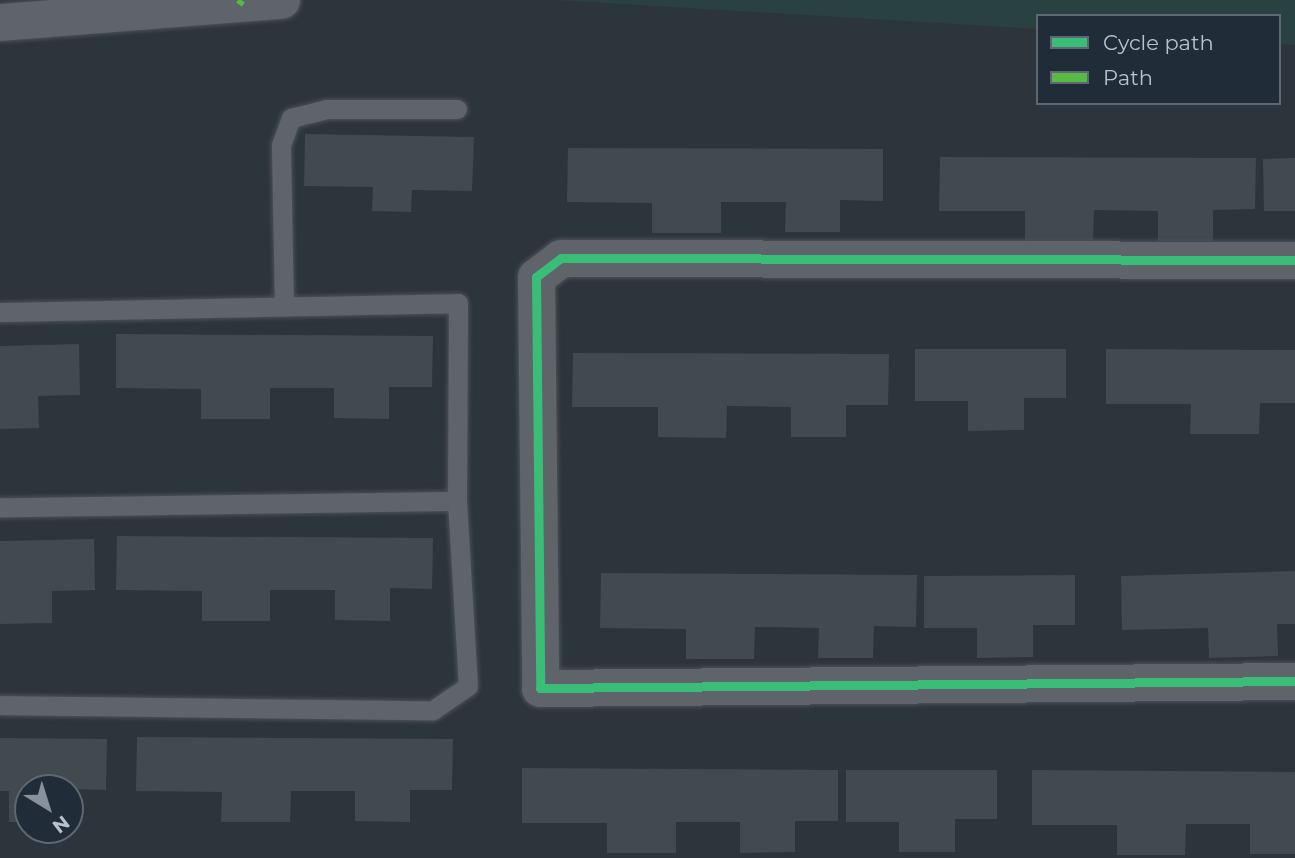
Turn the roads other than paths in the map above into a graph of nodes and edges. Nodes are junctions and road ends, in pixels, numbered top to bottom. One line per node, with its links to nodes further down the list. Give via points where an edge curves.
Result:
1 (281, 0): 2 (street)
2 (0, 22)
3 (457, 109): 5 (lane, via 326,109 291,118 281,145)
4 (1295, 260): 9 (street, via 561,258 536,277 540,688)
5 (284, 306): 6 (lane); 7 (lane, via 458,303)
6 (0, 312)
7 (457, 501): 8 (lane); 10 (lane, via 468,686 433,710)
8 (0, 506)
9 (1295, 681)
10 (0, 705)

